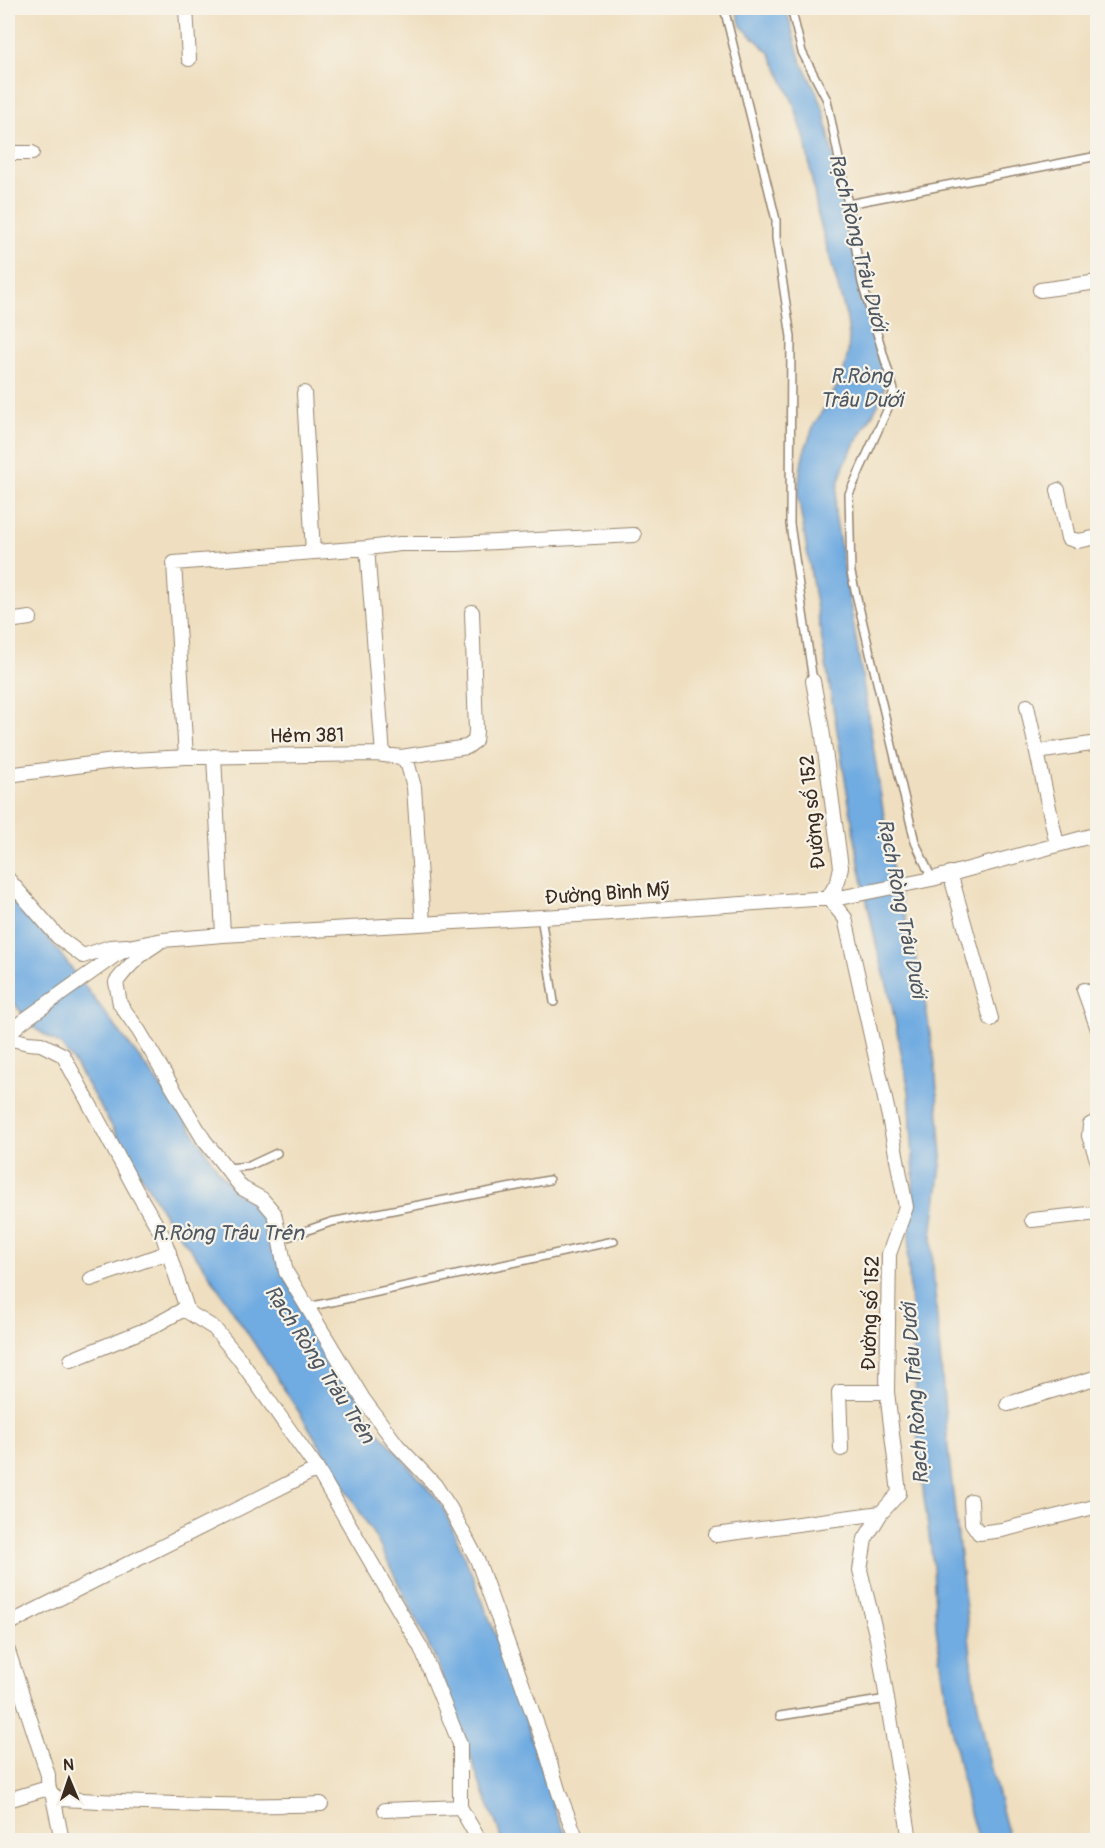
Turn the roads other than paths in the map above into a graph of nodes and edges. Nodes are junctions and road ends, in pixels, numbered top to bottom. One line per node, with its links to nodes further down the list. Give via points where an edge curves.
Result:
1 (186, 8): 4 (street)
2 (724, 8): 20 (lane, via 776,220 791,337 790,524)
3 (791, 8): 8 (lane, via 802,52 827,100)
4 (189, 59)
5 (8, 153): 6 (street)
6 (32, 153)
7 (1098, 156): 8 (lane)
8 (848, 204): 33 (lane, via 862,284 894,390 849,494 851,573 915,842)
9 (1098, 282): 10 (street)
10 (1040, 290)
11 (304, 393): 16 (street)
12 (1058, 490): 14 (street, via 1068,538 1078,541)
13 (634, 535): 15 (street)
14 (1098, 537)
15 (367, 548): 16 (street); 24 (street)
16 (314, 552): 26 (street, via 174,563)
17 (472, 612): 27 (street, Hẻm 381, via 476,738 467,747)
18 (30, 618): 19 (street)
19 (8, 621)
20 (813, 681): 34 (street, Đường số 152, via 841,867)
21 (1027, 706): 23 (street)
22 (1098, 743): 23 (street)
23 (1037, 752): 30 (street)
24 (383, 755): 25 (street, Hẻm 381); 27 (street, Hẻm 381)
25 (214, 756): 26 (street, Hẻm 381); 37 (street)
26 (186, 757): 28 (street, Hẻm 381)
27 (401, 757): 36 (street, via 408,765 414,787)
28 (8, 770)
29 (1098, 834): 30 (street, Đường Bình Mỹ)
30 (1057, 845): 31 (street, Đường Bình Mỹ)
31 (950, 873): 33 (street, Đường Bình Mỹ); 42 (street)
32 (8, 879): 39 (street, via 58,937 83,956 110,947)
33 (932, 879): 34 (street, Đường Bình Mỹ)
34 (828, 898): 35 (street, Đường Bình Mỹ); 60 (street, Đường số 152, via 845,918 906,1208 888,1254)
35 (541, 916): 36 (street, Đường Bình Mỹ); 41 (lane)
36 (423, 924): 37 (street, Đường Bình Mỹ)
37 (222, 935): 38 (street, Đường Bình Mỹ)
38 (163, 940): 39 (street, Đường Bình Mỹ); 48 (street, via 126,968 117,982 120,1004)
39 (133, 946): 43 (street, Đường Bình Mỹ)
40 (1084, 990): 44 (street)
41 (554, 1002)
42 (991, 1019)
43 (12, 1027): 54 (street, via 28,1043 41,1044 63,1055)
44 (1098, 1029)
45 (1098, 1121): 47 (street, via 1089,1125)
46 (277, 1153): 48 (lane, via 249,1166)
47 (1098, 1162)
48 (225, 1168): 52 (street, via 242,1188 262,1198 274,1213)
49 (549, 1180): 52 (lane, via 331,1222)
50 (1098, 1213): 51 (street)
51 (1032, 1220)
52 (279, 1240): 56 (street, via 286,1272)
53 (614, 1241): 56 (lane)
54 (169, 1252): 55 (street); 57 (street)
55 (91, 1280)
56 (308, 1307): 79 (street, via 363,1399 397,1445 435,1485 477,1559)
57 (186, 1308): 58 (street, via 152,1327); 63 (street, via 214,1328)
58 (71, 1360)
59 (1098, 1377): 61 (street)
60 (887, 1392): 62 (street, via 839,1392); 66 (street, Đường số 152, via 899,1493)
61 (1008, 1404)
62 (841, 1449)
63 (317, 1469): 68 (street); 75 (street, via 421,1648 460,1744)
64 (971, 1501): 65 (street, via 972,1523 979,1533)
65 (1098, 1506)
66 (881, 1513): 67 (street); 70 (street, Đường số 152, via 865,1539 860,1570)
67 (716, 1535)
68 (8, 1624)
69 (8, 1651): 72 (street)
70 (887, 1699): 71 (lane); 80 (street, Đường số 152)
71 (780, 1716)
72 (51, 1792): 73 (street); 74 (street, via 60,1799); 77 (street)
73 (8, 1800)
74 (321, 1804)
75 (460, 1807): 76 (street); 78 (street)
76 (386, 1809)
77 (62, 1840)
78 (479, 1840)
79 (577, 1840)
80 (910, 1840)

